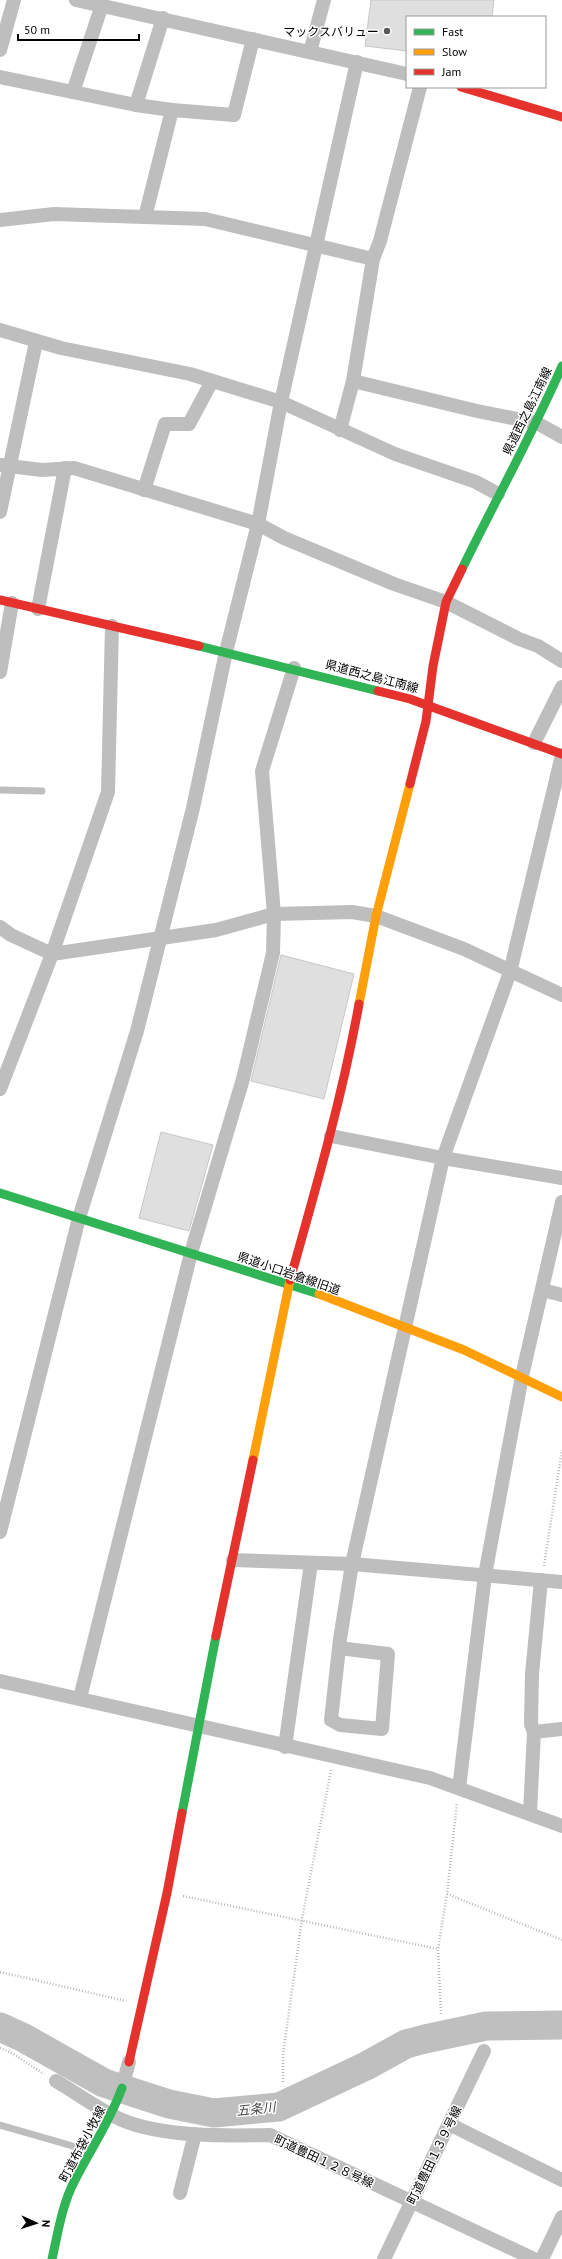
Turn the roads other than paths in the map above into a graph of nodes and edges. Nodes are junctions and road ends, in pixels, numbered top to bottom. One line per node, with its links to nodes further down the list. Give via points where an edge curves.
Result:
1 (14, 0): 7 (street)
2 (76, 0): 4 (street)
3 (324, 0): 8 (street)
4 (102, 5): 5 (street); 14 (street)
5 (163, 18): 6 (street); 15 (street)
6 (253, 39): 8 (street); 16 (street, via 234,115)
7 (0, 50)
8 (310, 52): 9 (street)
9 (357, 62): 10 (street); 20 (street)
10 (406, 74)
11 (0, 77): 14 (street)
12 (420, 88): 21 (street)
13 (464, 88): 17 (street)
14 (73, 92): 15 (street)
15 (136, 105): 16 (street)
16 (172, 110): 18 (street)
17 (562, 117)
18 (145, 217): 19 (street, via 54,214); 20 (street, via 205,219)
19 (0, 220)
20 (315, 245): 21 (street); 28 (street)
21 (373, 259): 27 (street)
22 (0, 330): 23 (street)
23 (36, 342): 26 (street, via 190,374); 32 (street)
24 (562, 366): 25 (street, 県道西之島江南線)
25 (560, 380): 29 (street, 県道西之島江南線)
26 (212, 381): 28 (street); 34 (street, via 189,424 165,424)
27 (353, 381): 29 (street); 30 (street)
28 (281, 402): 30 (street); 37 (street)
29 (537, 423): 31 (street); 35 (street, 県道西之島江南線)
30 (340, 430): 35 (street, via 402,456 476,482)
31 (562, 437)
32 (5, 466): 33 (street, via 42,470); 36 (street)
33 (65, 468): 34 (street, via 74,468); 40 (street)
34 (144, 490): 37 (street)
35 (498, 494): 39 (street, 県道西之島江南線)
36 (0, 512)
37 (258, 524): 39 (street, via 291,541 394,584); 42 (street)
38 (6, 601): 40 (street, 県道西之島江南線); 45 (street)
39 (446, 602): 43 (street, via 538,646); 47 (street, 県道西之島江南線)
40 (38, 609): 41 (street, 県道西之島江南線)
41 (112, 626): 42 (street, 県道西之島江南線); 56 (street, via 108,792)
42 (226, 652): 44 (street, 県道西之島江南線); 55 (street, via 193,808)
43 (562, 661)
44 (294, 668): 47 (street, 県道西之島江南線); 52 (street, via 262,771)
45 (0, 672)
46 (562, 687): 48 (street)
47 (427, 704): 48 (street); 53 (street, via 426,721)
48 (534, 742): 49 (street)
49 (562, 755): 57 (street)
50 (0, 790): 51 (lane)
51 (42, 792)
52 (274, 914): 53 (street, via 352,912); 55 (street, via 216,930); 66 (street, via 273,953 242,1079)
53 (376, 916): 57 (street, via 464,949); 60 (street, via 348,1069)
54 (0, 927): 56 (street, via 11,936)
55 (161, 940): 56 (street); 65 (street, via 137,1031)
56 (52, 954): 59 (street)
57 (510, 972): 58 (street); 61 (street)
58 (562, 995)
59 (0, 1089)
60 (331, 1136): 61 (street); 67 (street)
61 (443, 1158): 62 (street); 70 (street)
62 (562, 1178)
63 (0, 1193): 65 (street, 県道小口岩倉線旧道)
64 (562, 1202): 68 (street)
65 (79, 1218): 66 (street, 県道小口岩倉線旧道); 73 (street)
66 (191, 1253): 67 (street, 県道小口岩倉線旧道); 82 (street)
67 (289, 1285): 70 (street, 県道小口岩倉線旧道); 74 (street)
68 (542, 1290): 69 (street); 71 (street)
69 (562, 1295)
70 (406, 1326): 71 (street, 県道小口岩倉線旧道); 76 (street)
71 (522, 1376): 72 (street, 県道小口岩倉線旧道); 77 (street)
72 (562, 1397)
73 (0, 1532)
74 (233, 1560): 75 (street); 83 (street)
75 (311, 1563): 76 (street); 86 (street)
76 (352, 1564): 77 (street); 80 (street)
77 (485, 1574): 78 (street); 87 (street)
78 (541, 1580): 79 (street); 85 (street, via 532,1674 531,1724)
79 (562, 1582)
80 (340, 1648): 80 (street, via 331,1720 340,1725 382,1729 388,1654)
81 (0, 1681): 82 (street)
82 (80, 1698): 83 (street)
83 (198, 1725): 86 (street); 91 (street, via 167,1893)
84 (562, 1729): 85 (street)
85 (534, 1732): 88 (street)
86 (285, 1747): 87 (street, via 430,1778)
87 (459, 1788): 88 (street)
88 (530, 1813): 89 (street)
89 (562, 1826)
90 (484, 2051): 95 (street, 町道豊田１３９号線)
91 (129, 2062): 93 (street)
92 (56, 2082): 94 (street, 町道豊田１２８号線)
93 (122, 2088): 94 (street, 町道布袋小牧線)
94 (113, 2112): 97 (street, 町道豊田１２８号線, via 142,2126); 98 (street, 町道布袋小牧線)
95 (449, 2124): 99 (street); 101 (street, 町道豊田１３９号線)
96 (0, 2125): 98 (lane)
97 (195, 2134): 100 (street); 101 (street, 町道豊田１２８号線, via 270,2135)
98 (92, 2151): 103 (street, 町道布袋小牧線, via 74,2181)
99 (562, 2180)
100 (180, 2192)
101 (411, 2203): 104 (street, 町道豊田１３９号線); 105 (street, 町道豊田１２８号線)
102 (562, 2217): 106 (street)
103 (52, 2259)
104 (384, 2259)
105 (534, 2259)
106 (542, 2259)

